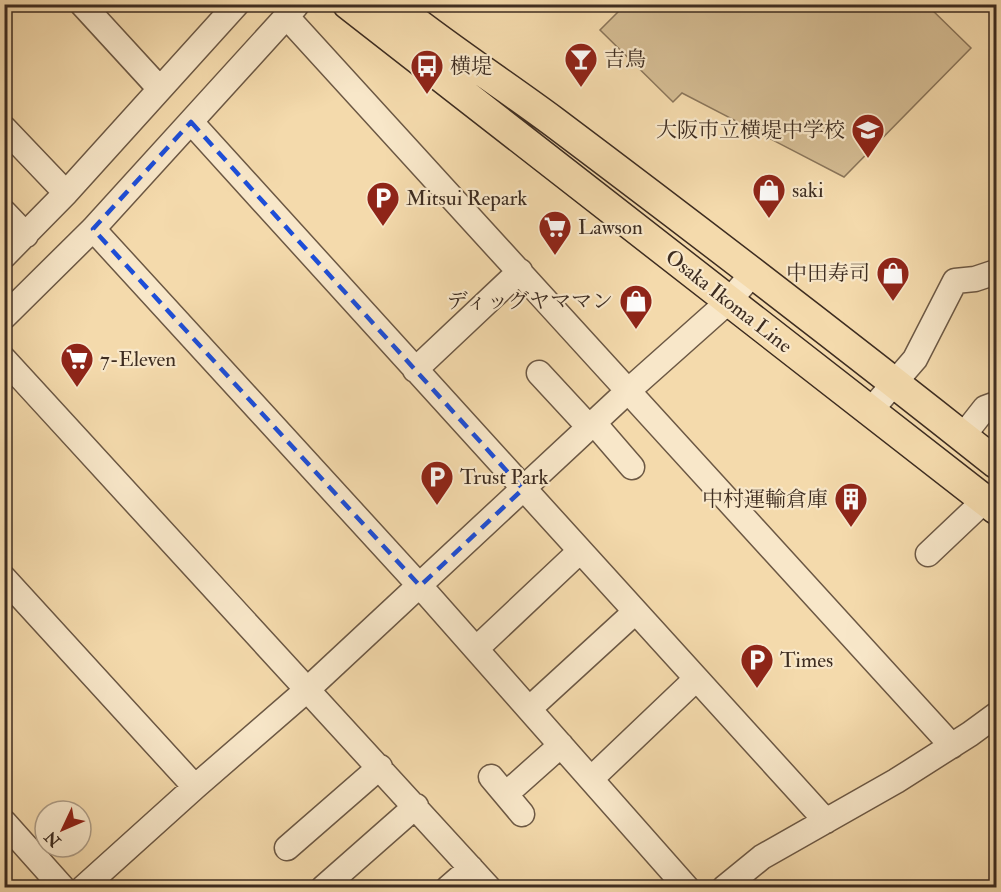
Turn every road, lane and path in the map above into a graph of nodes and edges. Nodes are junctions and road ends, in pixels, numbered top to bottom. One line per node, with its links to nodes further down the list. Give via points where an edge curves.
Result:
1 (82, 4): 6 (street)
2 (237, 4): 6 (street)
3 (348, 4): 17 (main road, Osaka Ikoma Line)
4 (392, 4): 16 (main road, Osaka Ikoma Line)
5 (292, 10): 7 (street); 14 (street)
6 (160, 89): 9 (street)
7 (190, 122): 11 (street); 20 (street)
8 (4, 128): 9 (street)
9 (66, 194): 12 (street)
10 (4, 212): 12 (street)
11 (93, 229): 18 (street); 35 (street)
12 (26, 235): 13 (street)
13 (4, 256)
14 (520, 271): 20 (street); 23 (street)
15 (996, 272): 22 (street, via 956,281 915,359)
16 (753, 273): 17 (street); 22 (main road, Osaka Ikoma Line)
17 (729, 301): 23 (street); 25 (main road, Osaka Ikoma Line)
18 (4, 316)
19 (4, 359): 39 (street)
20 (415, 370): 30 (street)
21 (539, 373): 26 (street)
22 (895, 382): 25 (street); 27 (main road, Osaka Ikoma Line)
23 (629, 390): 26 (street); 43 (street)
24 (996, 404): 27 (street, via 985,408)
25 (871, 411): 31 (main road, Osaka Ikoma Line)
26 (592, 425): 29 (street); 30 (street)
27 (963, 436): 28 (main road, Osaka Ikoma Line)
28 (996, 463)
29 (633, 467)
30 (523, 489): 32 (street); 35 (street)
31 (991, 504): 33 (street)
32 (580, 551): 36 (street); 37 (street)
33 (928, 554)
34 (4, 578): 46 (street)
35 (420, 586): 37 (street); 39 (street)
36 (635, 612): 38 (street); 40 (street)
37 (476, 650): 40 (street)
38 (696, 679): 45 (street); 49 (street)
39 (308, 689): 44 (street); 46 (street)
40 (529, 709): 42 (street)
41 (996, 715): 43 (street)
42 (561, 745): 45 (street); 48 (street, via 499,786)
43 (952, 746): 49 (street)
44 (380, 767): 47 (street); 51 (street)
45 (591, 779): 58 (street)
46 (195, 787): 54 (street)
47 (416, 806): 52 (street); 55 (street)
48 (522, 814)
49 (826, 821): 59 (street, via 762,857)
50 (4, 822): 53 (street)
51 (287, 848)
52 (471, 868): 56 (street); 57 (street)
53 (63, 888)
54 (83, 888)
55 (323, 888)
56 (448, 888)
57 (489, 888)
58 (687, 888)
59 (724, 888)

